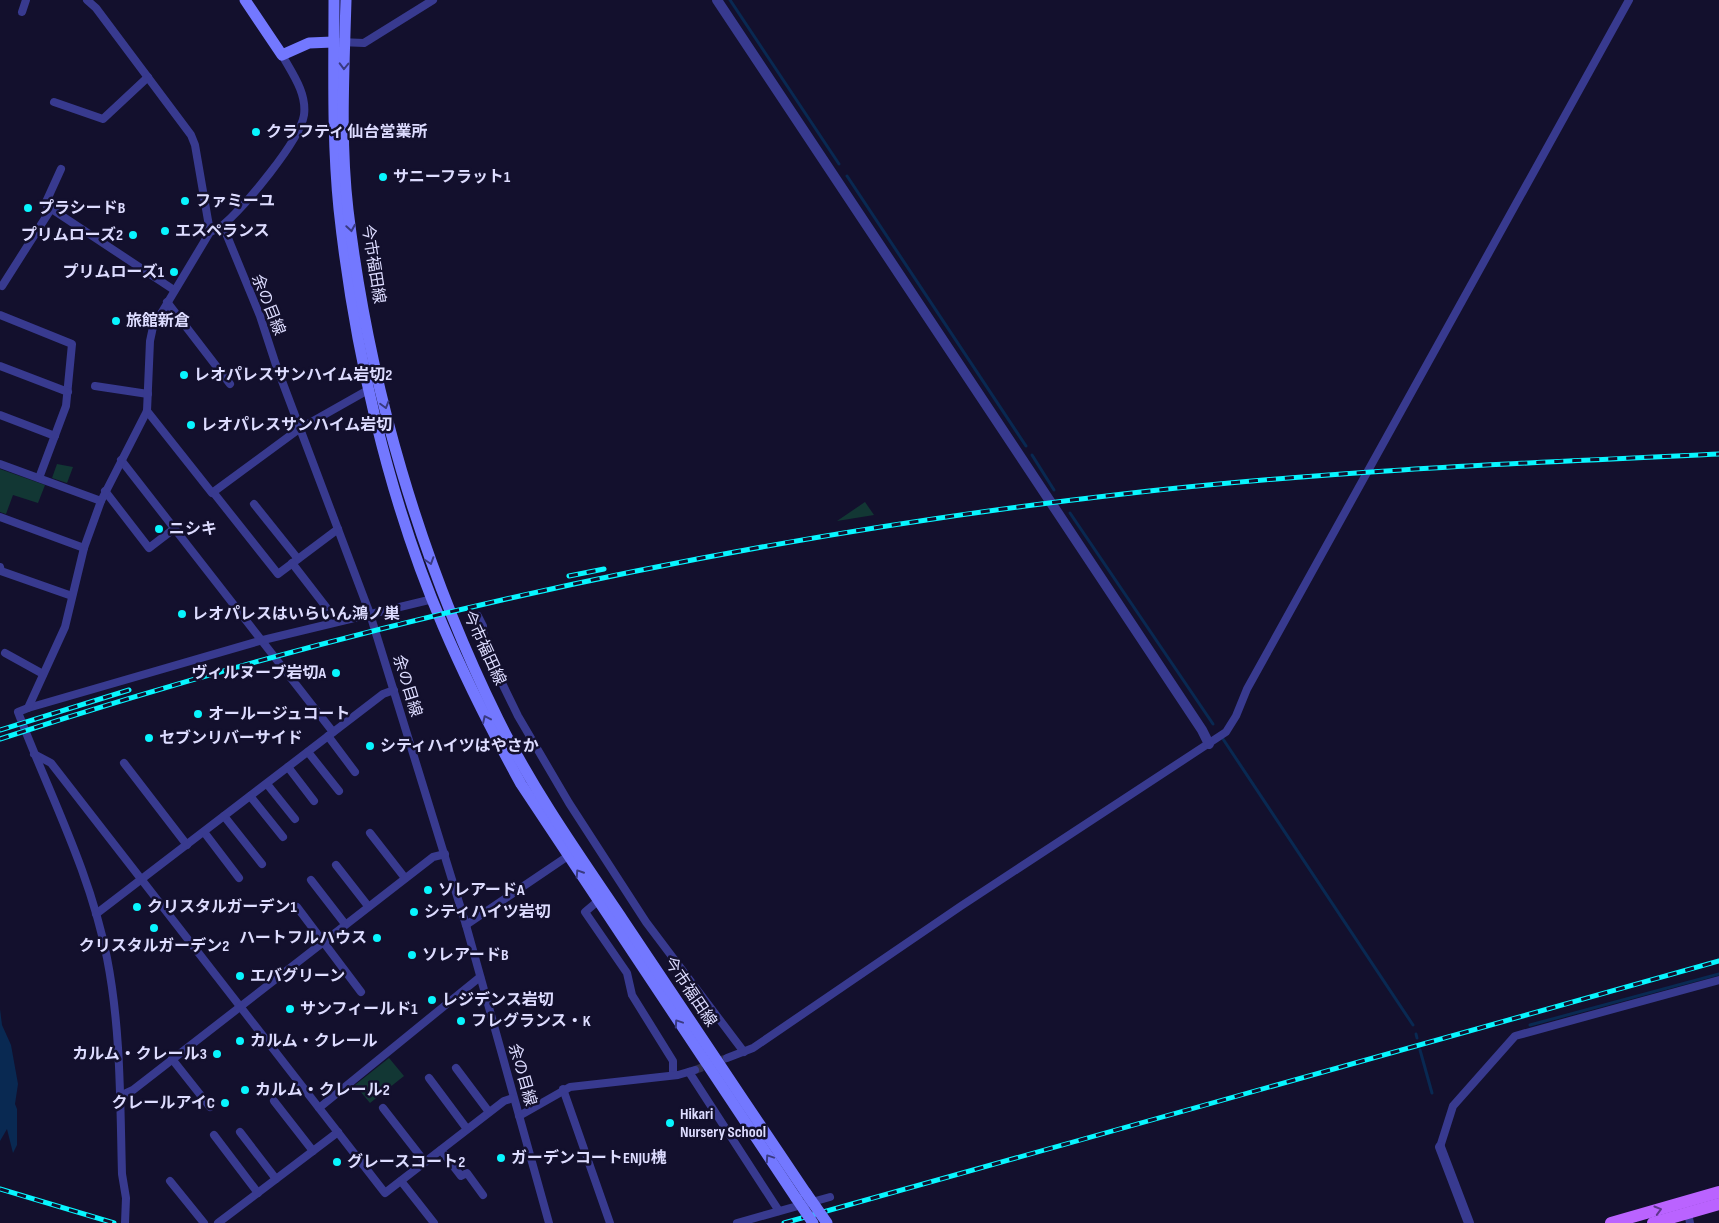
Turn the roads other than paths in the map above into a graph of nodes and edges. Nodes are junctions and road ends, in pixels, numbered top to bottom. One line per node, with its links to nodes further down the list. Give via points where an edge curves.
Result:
1 (26, 0): 9 (street)
2 (87, 0): 12 (street, 余の目線)
3 (245, 0): 11 (main road)
4 (334, 0): 10 (main road, 今市福田線)
5 (346, 0): 10 (main road, 今市福田線)
6 (433, 0): 10 (street, via 364,43)
7 (717, 0): 55 (street)
8 (1629, 0): 55 (street, via 1246,689 1232,725)
9 (22, 12)
10 (339, 42): 11 (main road, via 308,42); 24 (main road, 今市福田線, via 333,125 339,209); 119 (main road, 今市福田線, one-way to 119, via 348,208 363,305 378,382 423,540 443,597 499,720 531,779)
11 (282, 55): 16 (street, via 300,86 304,115 300,128 265,179)
12 (148, 77): 13 (street, via 103,119); 16 (street, 余の目線, via 190,135)
13 (54, 102)
14 (61, 169): 15 (street, via 46,202)
15 (51, 210): 17 (street); 18 (street)
16 (216, 229): 18 (street); 29 (street, 余の目線, via 260,316)
17 (1, 286)
18 (174, 290): 19 (street)
19 (167, 302): 22 (street); 26 (street, via 153,327 150,341)
20 (0, 316): 25 (street, via 72,344)
21 (0, 366): 25 (street)
22 (230, 384)
23 (96, 386): 26 (street)
24 (368, 390): 29 (street); 45 (main road, 今市福田線, via 406,525)
25 (68, 392): 30 (street)
26 (148, 394): 27 (street)
27 (147, 412): 31 (street); 35 (street)
28 (0, 415): 30 (street)
29 (299, 429): 35 (street); 40 (street, 余の目線)
30 (55, 436): 33 (street)
31 (121, 460): 34 (street); 39 (street)
32 (0, 464): 33 (street)
33 (39, 478): 36 (street)
34 (105, 491): 36 (street); 39 (street, via 149,548)
35 (213, 492): 42 (street, via 278,574)
36 (102, 500): 41 (street)
37 (254, 504): 42 (street)
38 (0, 518): 41 (street)
39 (175, 528): 49 (street)
40 (338, 529): 42 (street); 47 (street, 余の目線)
41 (84, 548): 44 (street)
42 (295, 561): 46 (street)
43 (0, 567): 44 (street, via 1,571)
44 (72, 596): 51 (street, via 65,628)
45 (433, 599): 47 (street); 72 (main road, 今市福田線, one-way to 45, via 521,784 489,726)
46 (326, 607)
47 (370, 614): 49 (street); 52 (street, 余の目線)
48 (478, 616): 90 (street, via 483,626 484,646 518,716 569,803 646,922)
49 (262, 640): 53 (street); 54 (street)
50 (5, 653): 51 (street)
51 (43, 674): 53 (street)
52 (390, 692): 54 (street); 71 (street, 余の目線)
53 (28, 708): 57 (street, via 18,712)
54 (331, 734): 56 (street); 60 (street)
55 (1209, 744): 90 (street)
56 (308, 752): 59 (street); 62 (street)
57 (34, 754): 77 (street, via 50,763); 82 (street, via 78,855)
58 (124, 763): 70 (street)
59 (288, 767): 61 (street); 64 (street)
60 (355, 772)
61 (267, 784): 63 (street); 66 (street)
62 (339, 791)
63 (250, 796): 65 (street); 69 (street)
64 (314, 800)
65 (224, 816): 67 (street); 73 (street)
66 (295, 819)
67 (204, 832): 70 (street); 75 (street)
68 (370, 833): 76 (street)
69 (283, 837)
70 (187, 845): 77 (street)
71 (439, 855): 76 (street); 84 (street, 余の目線)
72 (568, 856): 79 (main road, 今市福田線, one-way to 72); 84 (street)
73 (262, 864)
74 (336, 865): 80 (street)
75 (239, 878)
76 (405, 878): 80 (street)
77 (142, 879): 82 (street); 89 (street)
78 (311, 880): 83 (street)
79 (598, 901): 94 (street, via 585,912 627,973 632,995 673,1061); 119 (main road, 今市福田線, one-way to 79)
80 (368, 906): 83 (street)
81 (296, 907): 85 (street)
82 (96, 914): 97 (street, via 116,1018)
83 (345, 924): 85 (street)
84 (466, 925): 86 (street, 余の目線)
85 (323, 941): 88 (street); 89 (street)
86 (476, 980): 98 (street, 余の目線); 101 (street)
87 (1719, 980): 109 (street, via 1515,1036 1453,1106)
88 (361, 992)
89 (238, 1006): 92 (street); 101 (street)
90 (744, 1052): 91 (street)
91 (727, 1058)
92 (172, 1059): 97 (street, via 133,1090); 100 (street)
93 (456, 1068): 103 (street)
94 (673, 1075): 96 (street); 122 (street, via 692,1071)
95 (429, 1078): 105 (street)
96 (563, 1089): 104 (street); 129 (street)
97 (120, 1096): 124 (street)
98 (510, 1099): 103 (street); 104 (street, 余の目線)
99 (274, 1101): 111 (street)
100 (210, 1107)
101 (318, 1108): 107 (street)
102 (383, 1108): 112 (street)
103 (489, 1112): 105 (street)
104 (519, 1116): 128 (street, 余の目線)
105 (467, 1129): 110 (street)
106 (240, 1132): 113 (street)
107 (338, 1132): 111 (street); 115 (street, via 385,1193)
108 (214, 1135): 117 (street)
109 (1440, 1147): 133 (street)
110 (441, 1150): 112 (street); 118 (street, via 462,1176 467,1173)
111 (313, 1151): 113 (street)
112 (425, 1162): 115 (street)
113 (276, 1179): 117 (street)
114 (170, 1181): 125 (street)
115 (401, 1181): 127 (street)
116 (1719, 1192): 134 (main road, one-way to 116)
117 (258, 1193): 126 (street)
118 (483, 1195)
119 (801, 1196): 131 (main road, 今市福田線, bridge); 132 (main road, 今市福田線, bridge)
120 (830, 1197): 122 (street)
121 (1719, 1204): 123 (main road)
122 (779, 1211): 130 (street)
123 (1689, 1218): 135 (main road)
124 (125, 1223)
125 (204, 1223)
126 (218, 1223)
127 (434, 1223)
128 (549, 1223)
129 (610, 1223)
130 (737, 1223)
131 (813, 1223)
132 (827, 1223)
133 (1469, 1223)
134 (1611, 1223)
135 (1653, 1223)

